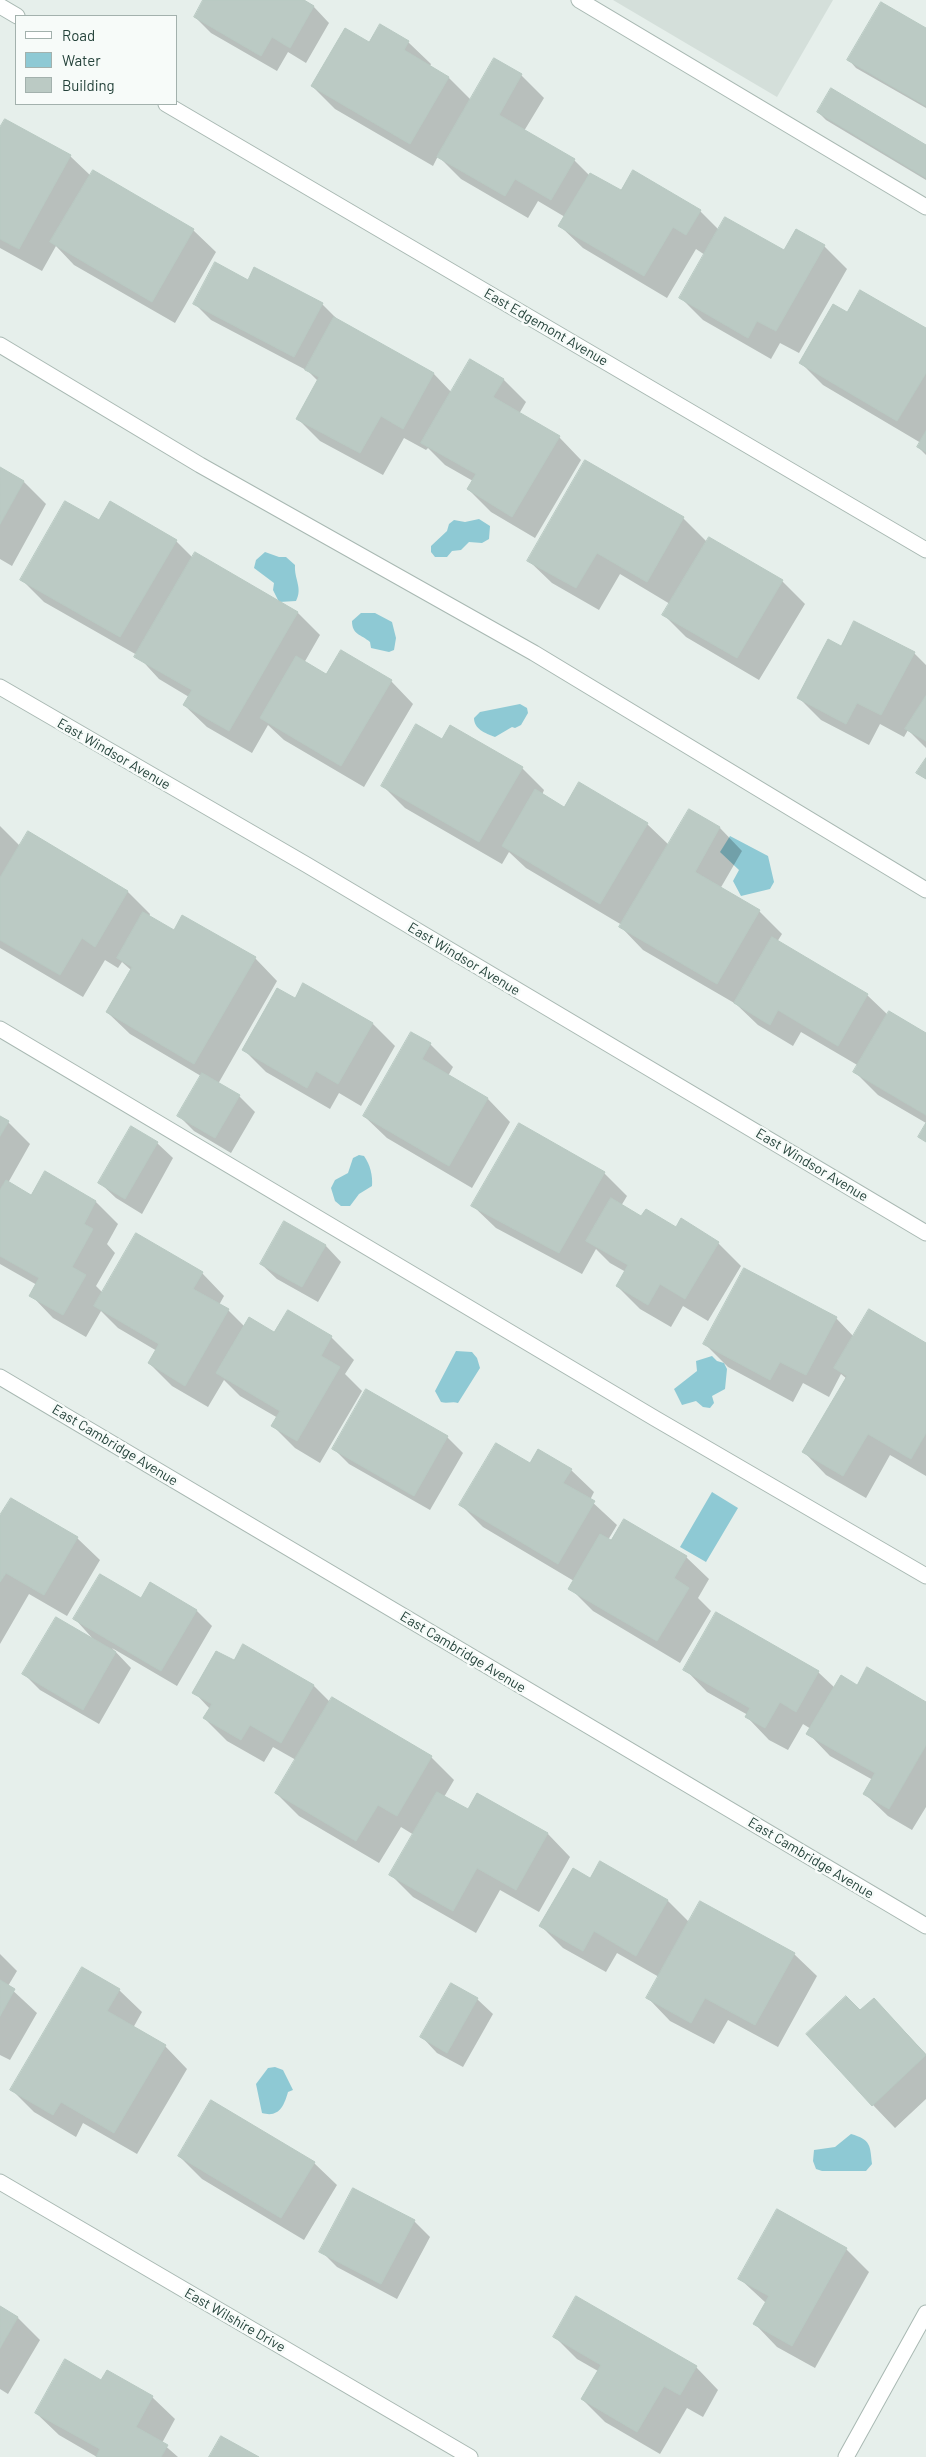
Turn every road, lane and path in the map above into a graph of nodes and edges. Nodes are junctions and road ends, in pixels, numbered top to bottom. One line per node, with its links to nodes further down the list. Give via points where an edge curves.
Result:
1 (578, 0): 5 (street)
2 (0, 6): 3 (street)
3 (15, 15)
4 (168, 105): 7 (street, East Edgemont Avenue)
5 (926, 207)
6 (0, 345): 9 (street, via 200,465 534,653)
7 (926, 550)
8 (0, 687): 11 (street, East Windsor Avenue)
9 (926, 890)
10 (0, 1029): 13 (street)
11 (926, 1233)
12 (0, 1377): 14 (street, East Cambridge Avenue)
13 (926, 1576)
14 (926, 1926)
15 (0, 2182): 17 (street, East Wilshire Drive)
16 (926, 2313): 18 (street)
17 (470, 2457)
18 (846, 2457)

